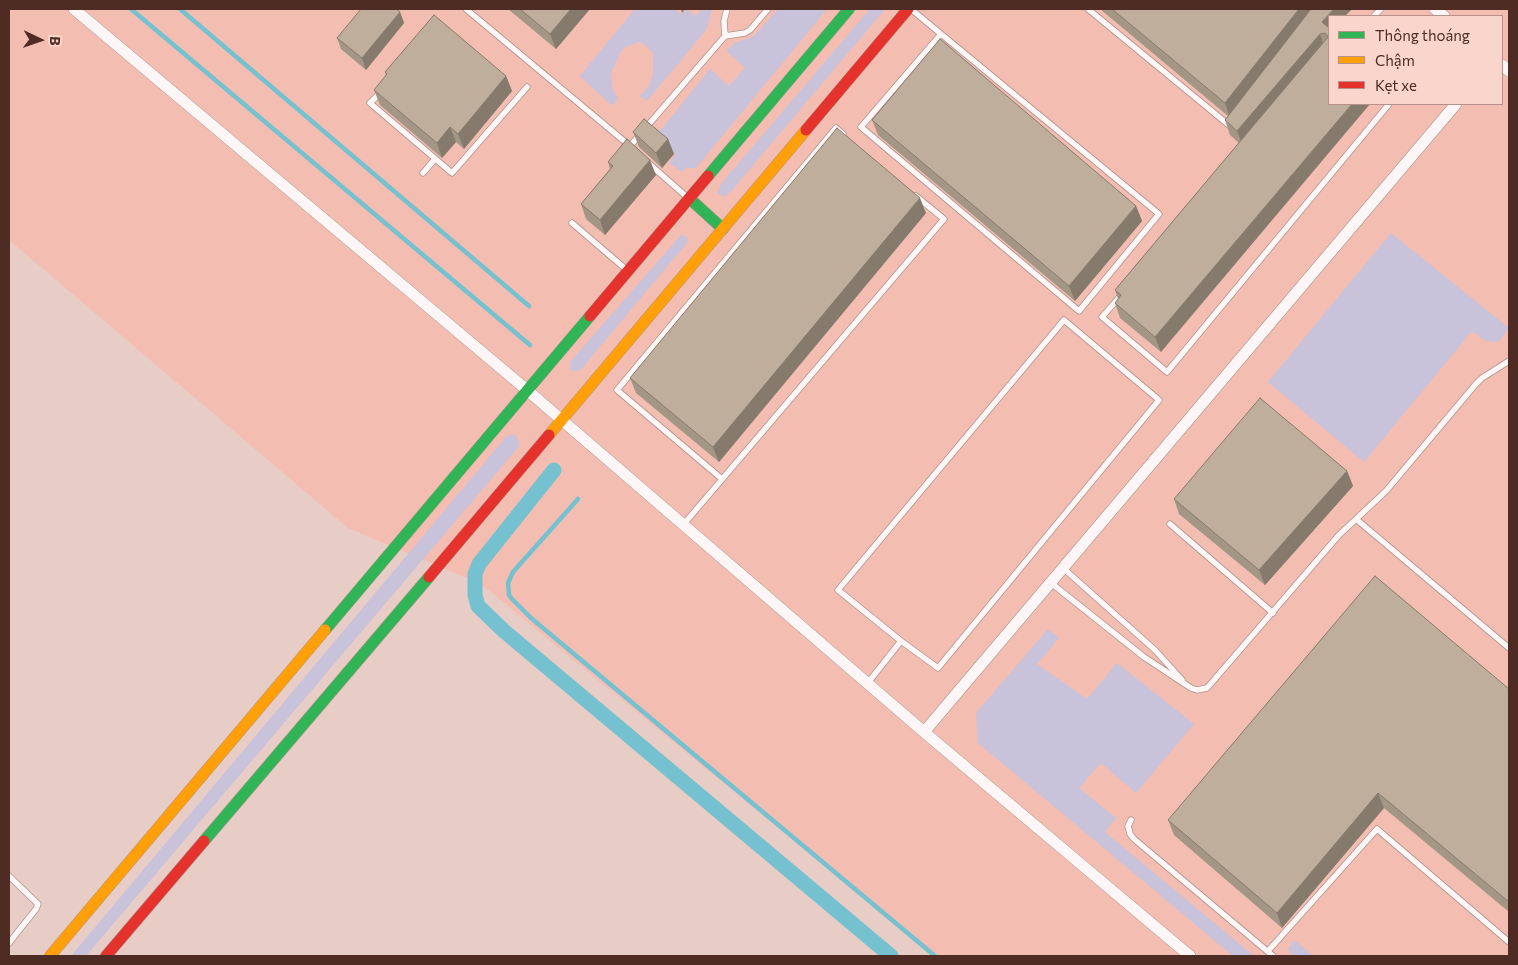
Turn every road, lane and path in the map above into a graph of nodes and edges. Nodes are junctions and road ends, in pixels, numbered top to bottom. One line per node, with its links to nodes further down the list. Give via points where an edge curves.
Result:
1 (74, 9): 28 (street)
2 (466, 9): 16 (lane)
3 (727, 9): 9 (lane)
4 (768, 9): 9 (lane, via 750,30)
5 (849, 9): 22 (street)
6 (909, 9): 8 (lane); 24 (street)
7 (1088, 9): 14 (lane, via 1230,126)
8 (942, 34): 8 (lane, via 1159,214 1079,311 861,127)
9 (725, 36): 16 (lane)
10 (527, 87): 19 (lane, via 452,173)
11 (383, 89): 19 (lane, via 370,104)
12 (1388, 105): 26 (lane, via 1167,372 1102,318)
13 (1455, 105): 34 (street)
14 (1236, 118)
15 (850, 140): 30 (lane, via 836,128 618,390)
16 (630, 146): 17 (lane)
17 (636, 152)
18 (642, 157): 22 (lane)
19 (435, 159): 20 (lane)
20 (423, 173)
21 (908, 189): 30 (lane, via 944,219)
22 (689, 198): 24 (street); 25 (street)
23 (572, 223): 25 (lane)
24 (723, 229): 29 (street)
25 (628, 271): 28 (street)
26 (1128, 287)
27 (1509, 361): 31 (lane, via 1475,384 1386,492)
28 (527, 390): 29 (street); 47 (street)
29 (562, 420): 33 (street); 48 (street)
30 (722, 480): 33 (lane)
31 (1356, 519): 36 (lane); 38 (lane)
32 (1170, 524): 36 (lane)
33 (683, 525): 39 (street)
34 (1063, 568): 35 (street); 40 (lane, via 1155,650)
35 (1050, 583): 40 (lane, via 1144,658); 41 (street)
36 (1273, 612): 40 (lane, via 1207,688 1197,690)
37 (902, 642): 37 (lane, via 838,590 1064,320 1159,400 938,668); 39 (lane)
38 (1509, 648)
39 (867, 684): 41 (street)
40 (1187, 685)
41 (924, 732): 49 (street)
42 (1131, 820): 46 (lane, via 1128,826 1134,839)
43 (9, 876): 44 (lane, via 38,904)
44 (9, 942)
45 (1509, 942): 46 (lane, via 1377,830)
46 (1268, 951): 50 (lane)
47 (50, 956)
48 (106, 956)
49 (1190, 956)
50 (1273, 956)

